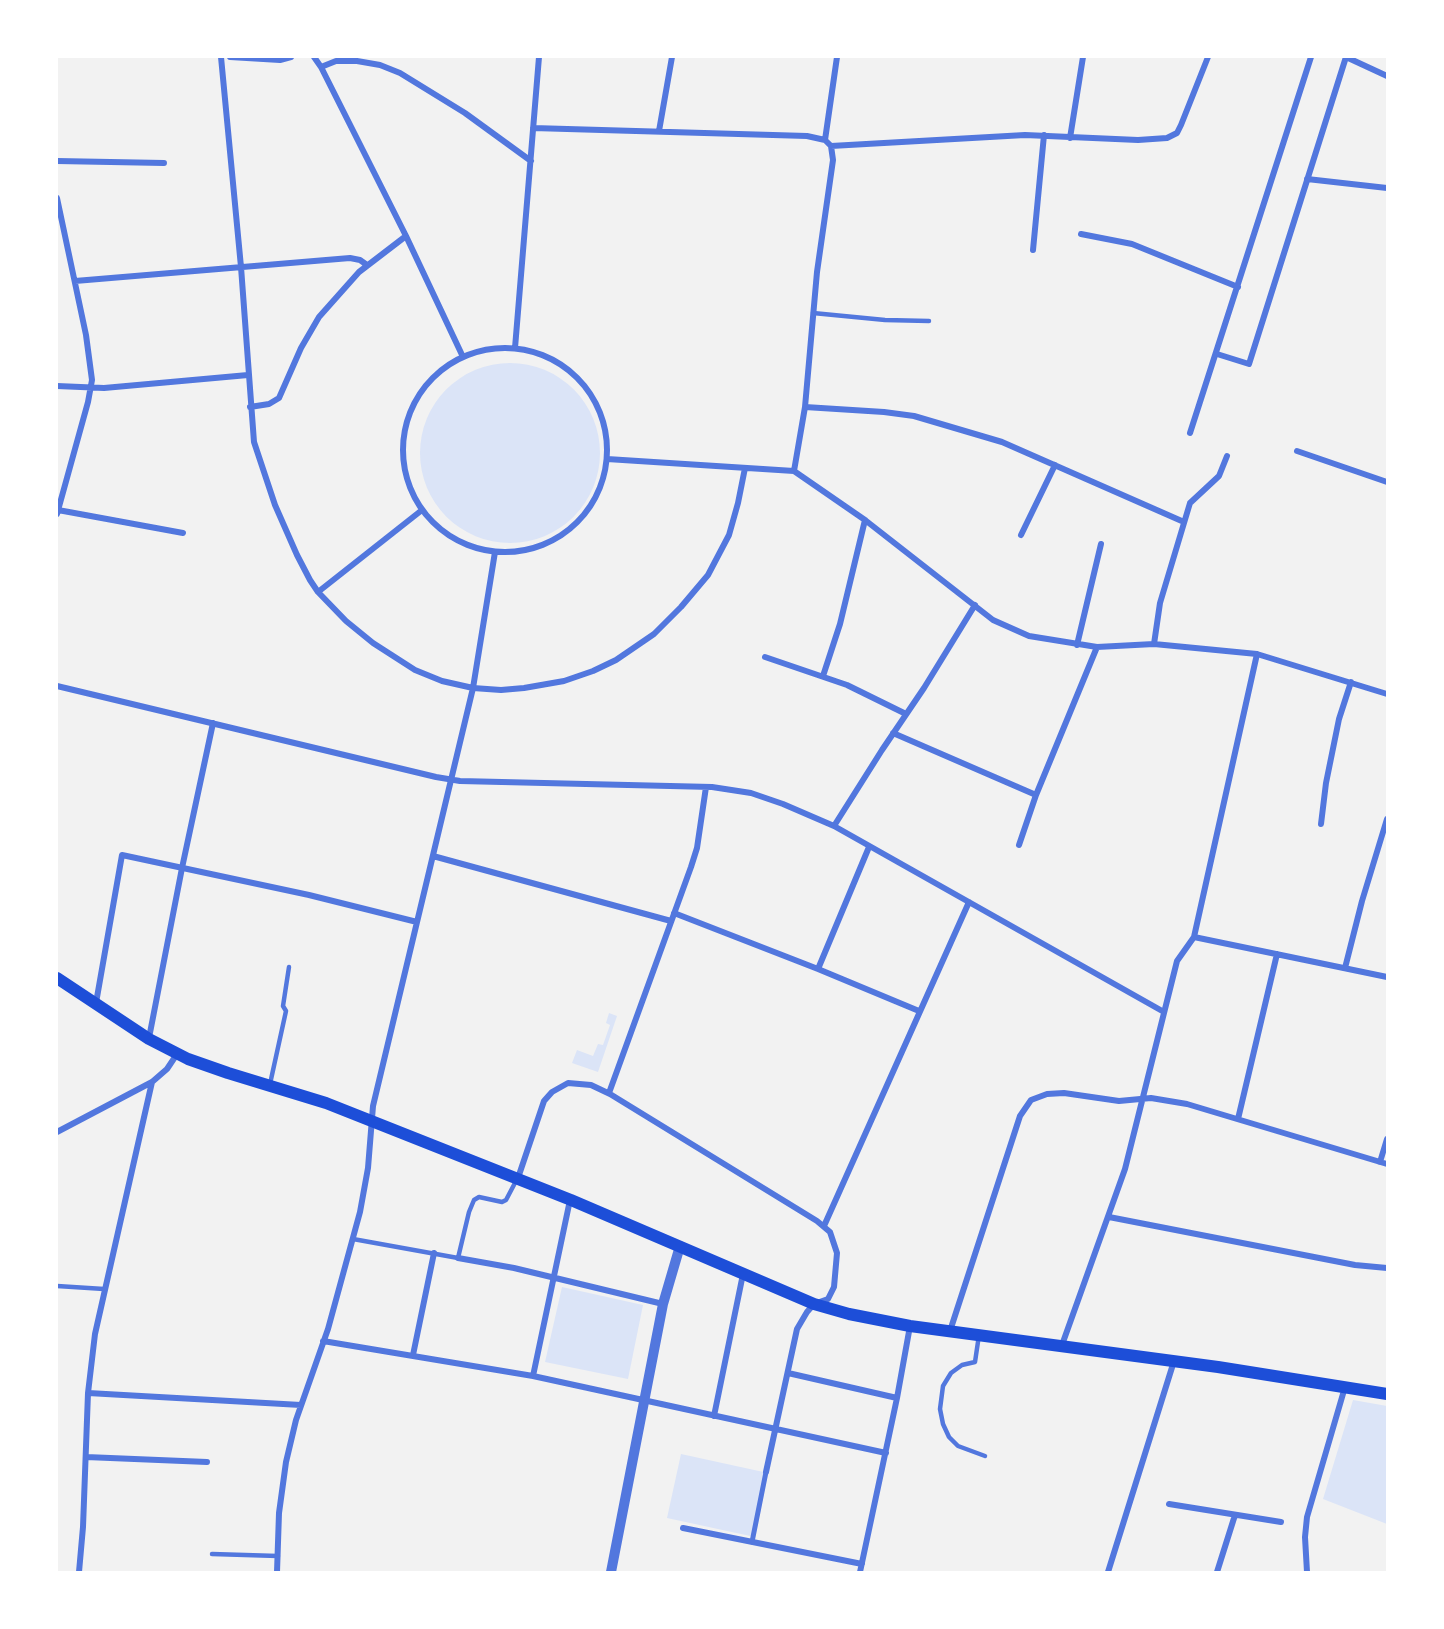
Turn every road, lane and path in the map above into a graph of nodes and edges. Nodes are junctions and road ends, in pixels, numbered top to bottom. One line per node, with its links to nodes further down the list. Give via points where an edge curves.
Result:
1 (221, 57): 32 (street)
2 (230, 57): 3 (street)
3 (291, 57)
4 (314, 57): 13 (street)
5 (539, 57): 15 (street)
6 (672, 57): 16 (street)
7 (837, 57): 19 (street)
8 (1083, 57): 18 (street)
9 (1208, 57): 18 (street, via 1174,135 1146,140)
10 (1311, 57): 34 (street)
11 (1346, 57): 14 (street); 24 (street)
12 (374, 60): 13 (street, via 336,61); 22 (street, via 465,113)
13 (321, 67): 29 (street)
14 (1387, 76)
15 (533, 128): 16 (street); 22 (street)
16 (659, 131): 19 (street, via 807,136)
17 (1044, 135): 18 (street); 20 (street); 30 (street)
18 (1071, 138)
19 (825, 140): 20 (street)
20 (831, 146): 35 (street, via 833,160)
21 (57, 161): 23 (street)
22 (531, 161): 37 (street)
23 (165, 163)
24 (1307, 179): 25 (street); 38 (street, via 1249,364)
25 (1387, 188)
26 (57, 198): 27 (street)
27 (59, 217): 33 (street)
28 (1081, 234): 34 (street, via 1132,244)
29 (406, 236): 31 (street); 39 (street)
30 (1033, 250)
31 (367, 265): 32 (street, via 350,258); 43 (street, via 319,317 279,398)
32 (241, 267): 33 (street); 40 (street)
33 (75, 281): 42 (street, via 91,363)
34 (1238, 287): 38 (street)
35 (813, 313): 36 (lane); 44 (street)
36 (929, 321)
37 (515, 348): 39 (street, via 488,349); 48 (street, via 551,358 581,381 602,417)
38 (1217, 354): 45 (street)
39 (463, 357): 53 (street, via 431,380 410,413 403,453 412,492)
40 (248, 375): 42 (street); 43 (street)
41 (57, 386): 42 (street)
42 (91, 388): 54 (street)
43 (250, 407): 61 (street, via 254,442 268,486 297,555)
44 (805, 407): 49 (street, via 914,416 1002,442); 51 (street)
45 (1190, 433)
46 (1297, 451): 52 (street)
47 (1227, 456): 56 (street, via 1219,476 1190,503)
48 (608, 459): 50 (street); 60 (street, via 598,495 576,525 527,551)
49 (1055, 465): 56 (street); 58 (street)
50 (745, 468): 51 (street); 71 (street, via 733,521 717,560 690,597 654,634 616,660 579,676 524,688)
51 (794, 471): 55 (street)
52 (1387, 482)
53 (422, 510): 60 (street, via 454,539); 61 (street)
54 (58, 512): 57 (street)
55 (865, 520): 62 (street); 68 (street)
56 (1184, 522): 63 (street, via 1160,603)
57 (183, 533)
58 (1021, 535)
59 (1101, 544): 64 (street)
60 (495, 552): 71 (street)
61 (318, 592): 71 (street, via 346,621 389,655 429,676)
62 (975, 605): 64 (street, via 993,620 1029,636); 73 (street)
63 (1154, 644): 65 (street); 66 (street)
64 (1077, 645): 65 (street)
65 (1097, 647): 78 (street)
66 (1257, 654): 69 (street); 90 (street)
67 (765, 657): 68 (street)
68 (823, 676): 73 (street)
69 (1351, 682): 72 (street); 80 (street, via 1339,719)
70 (57, 686): 74 (street)
71 (473, 688): 76 (street)
72 (1387, 694)
73 (906, 714): 75 (street)
74 (213, 723): 76 (street); 85 (street)
75 (893, 733): 78 (street); 81 (street)
76 (451, 780): 77 (street); 84 (street)
77 (706, 787): 81 (street, via 752,793); 87 (street, via 697,848)
78 (1036, 795): 82 (street)
79 (1387, 819): 93 (street)
80 (1321, 824)
81 (834, 826): 83 (street)
82 (1019, 845)
83 (869, 847): 86 (street); 94 (street)
84 (432, 856): 88 (street); 89 (street)
85 (182, 868): 89 (street); 97 (street, via 122,855); 100 (street)
86 (969, 902): 98 (street); 99 (street)
87 (674, 913): 88 (street); 94 (street)
88 (671, 921): 104 (street)
89 (417, 922): 107 (street)
90 (1194, 937): 91 (street); 99 (street, via 1177,961)
91 (1277, 954): 93 (street); 106 (street)
92 (289, 967): 103 (lane, via 283,1006 286,1011)
93 (1345, 968): 95 (street)
94 (818, 969): 98 (street)
95 (1387, 977)
96 (57, 978): 97 (main road)
97 (96, 1005): 100 (main road)
98 (919, 1011): 114 (street)
99 (1164, 1012): 105 (street)
100 (149, 1039): 101 (main road)
101 (177, 1054): 102 (street, via 167,1070); 103 (main road)
102 (152, 1082): 108 (street); 123 (street)
103 (270, 1086): 107 (main road)
104 (609, 1093): 111 (street, via 577,1082 552,1092 544,1101); 114 (street)
105 (1143, 1099): 106 (street, via 1187,1104); 113 (street); 127 (street, via 1119,1101 1064,1093 1031,1100 1020,1116)
106 (1238, 1119): 110 (street)
107 (372, 1122): 111 (main road); 115 (street, via 366,1183)
108 (57, 1132)
109 (1387, 1139): 110 (street)
110 (1384, 1163)
111 (518, 1179): 112 (main road); 118 (lane, via 502,1202 479,1197 474,1200)
112 (571, 1200): 116 (main road); 121 (street)
113 (1109, 1217): 119 (street); 130 (street)
114 (824, 1226): 125 (street, via 836,1247 837,1275 828,1299)
115 (352, 1239): 117 (lane); 129 (street)
116 (680, 1246): 120 (main road); 124 (street)
117 (434, 1253): 118 (lane); 131 (street)
118 (459, 1257): 121 (street)
119 (1387, 1268)
120 (743, 1274): 125 (main road); 141 (street)
121 (554, 1279): 124 (street); 134 (street)
122 (57, 1286): 123 (lane)
123 (104, 1289): 136 (street)
124 (663, 1304): 139 (street)
125 (814, 1304): 126 (main road); 133 (street, via 796,1329)
126 (910, 1326): 127 (main road); 138 (street)
127 (950, 1332): 128 (main road)
128 (980, 1335): 130 (main road); 144 (lane, via 975,1362 951,1373 943,1386 940,1409 950,1437 958,1446)
129 (323, 1341): 131 (street); 140 (street)
130 (1062, 1345): 132 (main road)
131 (413, 1355): 134 (street)
132 (1174, 1361): 135 (main road); 160 (street)
133 (788, 1373): 138 (street); 142 (street)
134 (533, 1376): 139 (street)
135 (1345, 1387): 137 (main road); 162 (street, via 1307,1517)
136 (88, 1393): 140 (street); 145 (street)
137 (1387, 1394)
138 (897, 1398): 143 (street)
139 (643, 1401): 141 (street); 158 (street)
140 (301, 1405): 154 (street, via 283,1479)
141 (714, 1416): 142 (street)
142 (776, 1429): 143 (street); 147 (street)
143 (886, 1453): 155 (street)
144 (985, 1456)
145 (86, 1457): 146 (street); 156 (street)
146 (207, 1462)
147 (766, 1472): 152 (street)
148 (1169, 1504): 149 (street)
149 (1235, 1515): 150 (street); 161 (street)
150 (1281, 1522)
151 (683, 1528): 152 (street)
152 (752, 1542): 155 (street)
153 (212, 1554): 154 (lane)
154 (278, 1556): 157 (street)
155 (862, 1564): 159 (street)
156 (79, 1572)
157 (277, 1572)
158 (611, 1572)
159 (860, 1572)
160 (1108, 1572)
161 (1217, 1572)
162 (1307, 1572)

